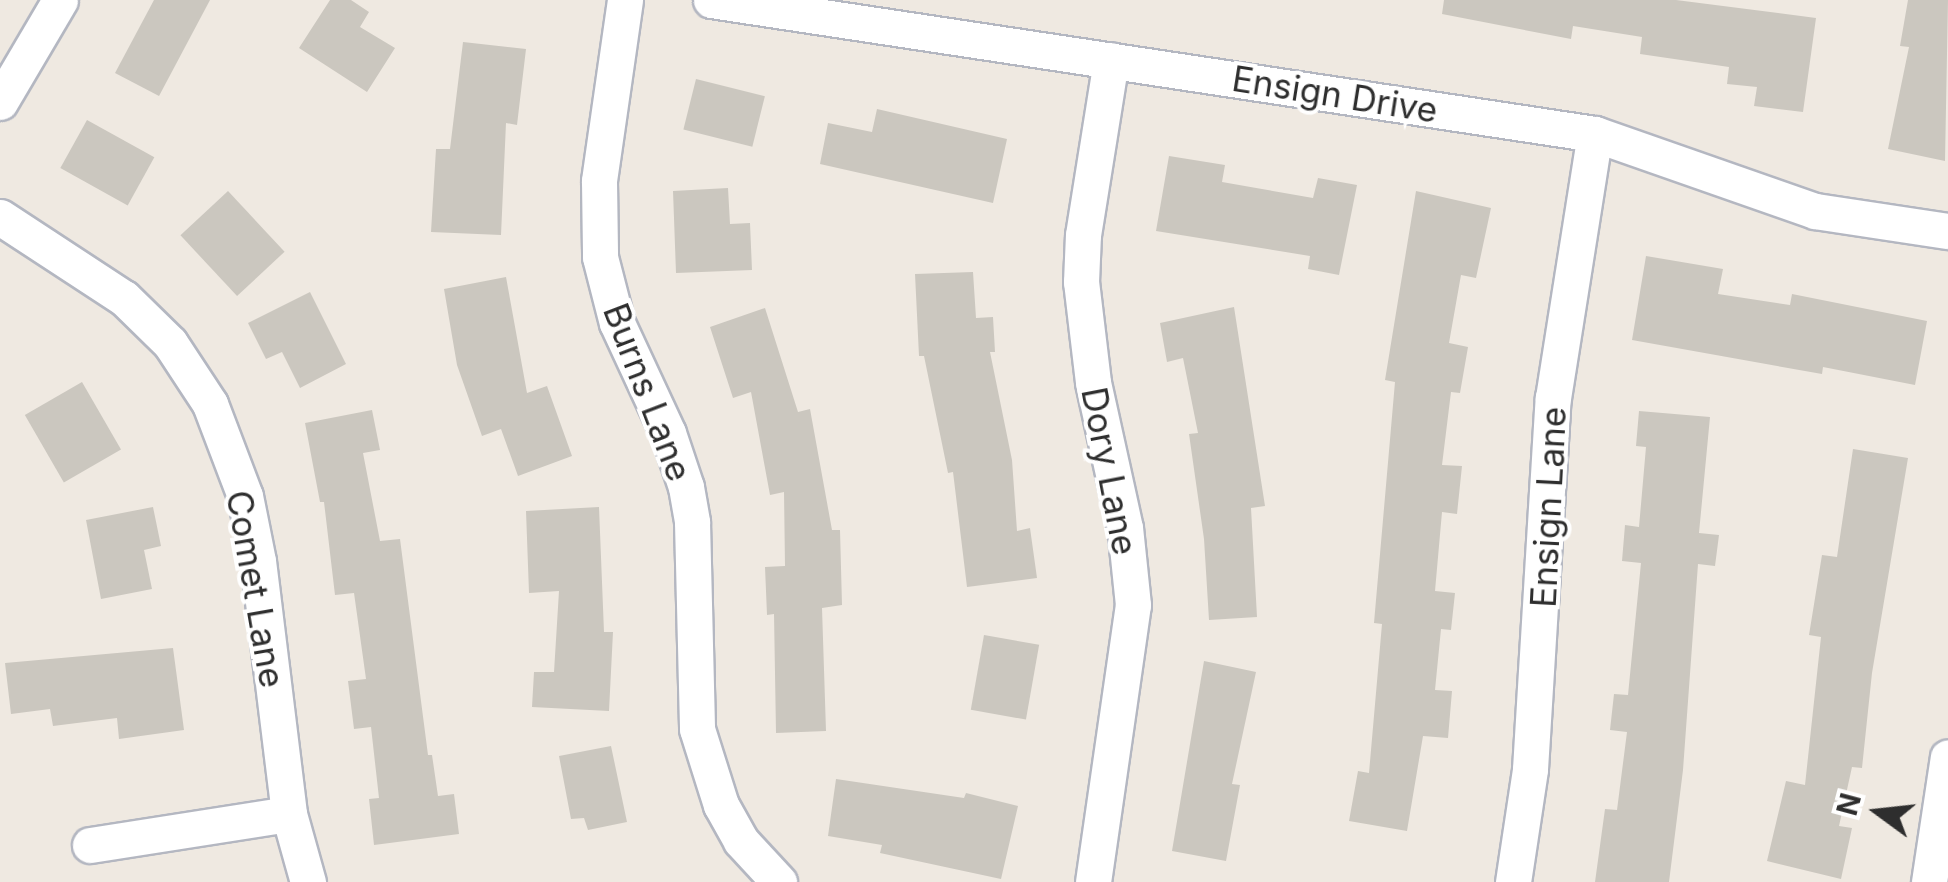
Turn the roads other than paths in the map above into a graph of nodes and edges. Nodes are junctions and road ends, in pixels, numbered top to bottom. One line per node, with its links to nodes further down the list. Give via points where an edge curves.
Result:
1 (60, 0): 5 (street)
2 (625, 0): 13 (street, Burns Lane, via 599,181 600,257 617,323 686,486 697,730 740,841)
3 (711, 0): 4 (street, Ensign Drive)
4 (1111, 60): 6 (street, Ensign Drive); 14 (street, Dory Lane, via 1080,282 1093,382 1125,528 1132,605)
5 (0, 102)
6 (1594, 134): 8 (street, Ensign Drive, via 1815,211); 15 (street, Ensign Lane, via 1553,398 1530,769)
7 (0, 217): 10 (street, Comet Lane, via 124,298 170,343 210,404 245,496 258,561)
8 (1948, 231)
9 (1948, 756): 16 (street)
10 (289, 814): 11 (street); 12 (street, Comet Lane)
11 (90, 845)
12 (308, 882)
13 (779, 882)
14 (1093, 882)
15 (1513, 882)
16 (1928, 882)

